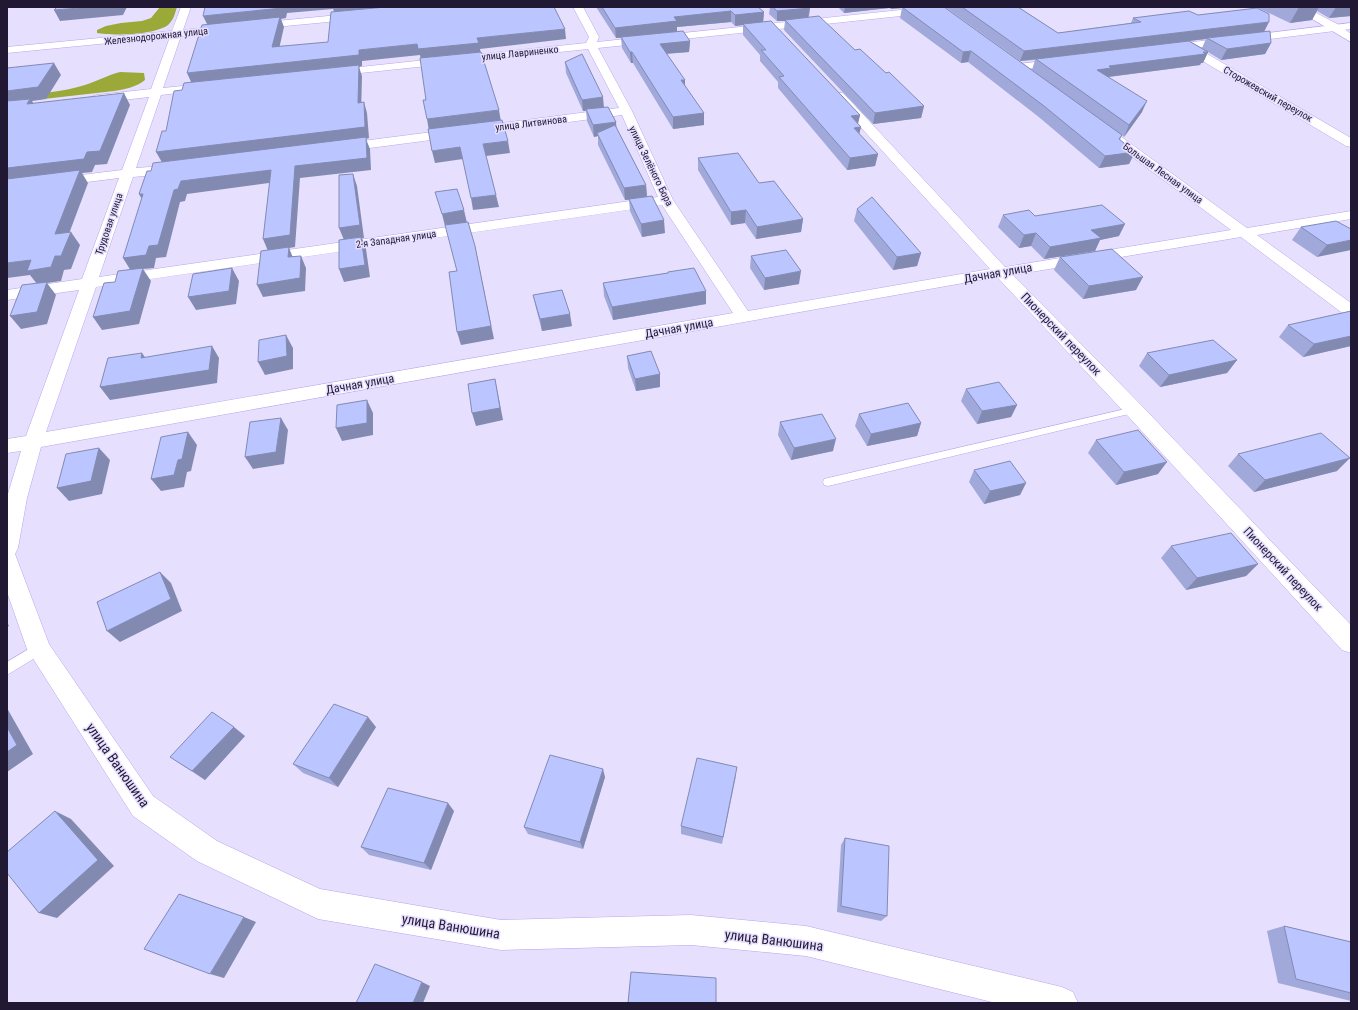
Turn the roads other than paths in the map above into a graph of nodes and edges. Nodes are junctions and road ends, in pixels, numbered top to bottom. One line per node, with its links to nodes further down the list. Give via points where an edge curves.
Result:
1 (186, 7): 10 (street, Трудовая улица)
2 (578, 7): 13 (street, улица Зелёного Бора, via 594,37)
3 (1297, 7): 9 (street)
4 (939, 10): 7 (street, улица Лавриненко)
5 (760, 12): 7 (street)
6 (370, 15): 10 (street, Железнодорожная улица)
7 (775, 26): 12 (street); 13 (street, улица Лавриненко)
8 (1351, 26): 9 (street)
9 (1335, 28): 11 (street); 14 (street)
10 (175, 34): 15 (street, Железнодорожная улица); 24 (street, Трудовая улица)
11 (1351, 39)
12 (791, 44)
13 (591, 45): 20 (street, улица Лавриненко); 26 (street, улица Зелёного Бора)
14 (1185, 46): 16 (street); 28 (street, Сторожевский переулок)
15 (7, 50)
16 (1155, 50)
17 (1005, 58): 19 (street)
18 (1071, 61): 19 (street)
19 (1018, 67): 21 (street)
20 (322, 74)
21 (1030, 76)
22 (828, 85): 36 (street, Пионерский переулок)
23 (218, 86): 24 (street)
24 (155, 92): 25 (street); 31 (street, Трудовая улица)
25 (85, 100)
26 (626, 111): 29 (street, улица Литвинова); 33 (street, улица Зелёного Бора)
27 (1100, 127): 35 (street, Большая Лесная улица)
28 (1351, 142)
29 (328, 149)
30 (188, 167): 31 (street)
31 (127, 173): 32 (street); 37 (street, Трудовая улица)
32 (7, 188)
33 (666, 200): 37 (street, 2-я Западная улица); 40 (street, улица Зелёного Бора)
34 (1351, 215): 35 (street, Дачная улица)
35 (1244, 233): 36 (street, Дачная улица); 39 (street, Большая Лесная улица)
36 (1001, 272): 40 (street, Дачная улица); 41 (street, Пионерский переулок)
37 (88, 282): 38 (street, 2-я Западная улица); 42 (street, Трудовая улица)
38 (7, 295)
39 (1351, 311)
40 (744, 317): 42 (street, Дачная улица)
41 (1134, 410): 44 (lane); 47 (street, Пионерский переулок)
42 (33, 442): 43 (street, Дачная улица); 45 (street, via 17,498)
43 (7, 446)
44 (828, 482)
45 (7, 548)
46 (7, 560): 48 (street, улица Ванюшина)
47 (1351, 642)
48 (39, 649): 49 (lane); 50 (street, улица Ванюшина, via 143,806 207,851 318,904 501,934 691,930 806,941)
49 (7, 669)
50 (1062, 1003)

